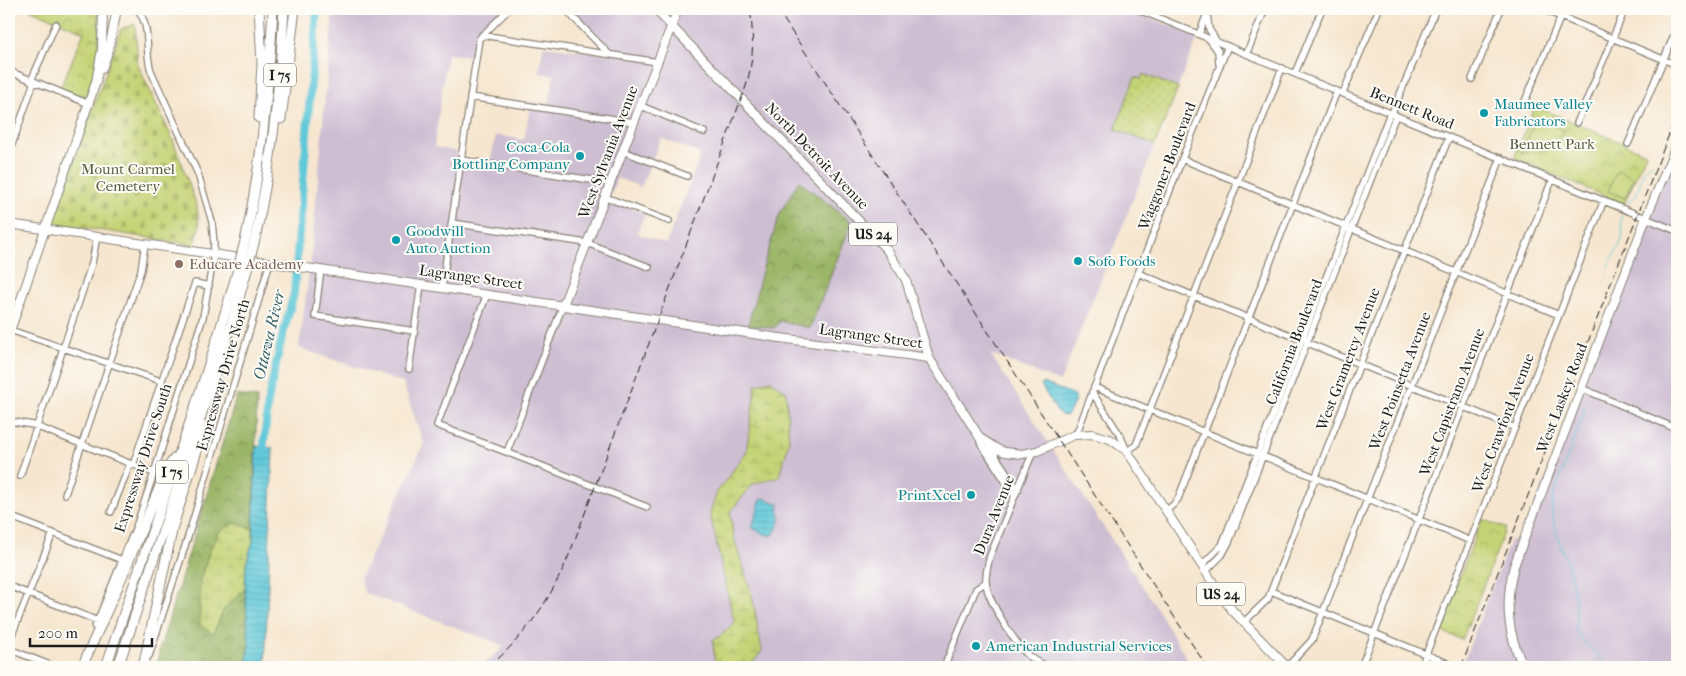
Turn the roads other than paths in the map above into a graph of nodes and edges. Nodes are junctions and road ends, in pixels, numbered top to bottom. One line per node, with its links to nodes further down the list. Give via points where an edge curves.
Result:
1 (103, 9): 43 (main road, via 102,49)
2 (117, 9): 43 (main road, via 106,62)
3 (137, 9): 82 (street, Expressway Drive South, via 146,28 151,71 192,158 202,187 212,222)
4 (259, 9): 62 (highway, via 262,63 254,160)
5 (273, 9): 62 (highway, I 75)
6 (284, 9): 54 (highway, I 75)
7 (295, 9): 54 (highway, via 280,130)
8 (509, 9): 27 (street)
9 (566, 9): 33 (street)
10 (655, 9): 25 (main road, North Detroit Avenue / US 24)
11 (678, 9): 25 (main road, West Sylvania Avenue)
12 (1137, 9): 28 (street, Bennett Road)
13 (1209, 9): 22 (street)
14 (1265, 9): 32 (street)
15 (1322, 9): 40 (street)
16 (1378, 9): 44 (street)
17 (1436, 9): 49 (street, California Boulevard)
18 (1500, 9): 41 (street)
19 (1542, 9): 23 (street)
20 (1564, 9): 23 (street)
21 (1625, 9): 29 (street)
22 (1206, 16): 28 (street); 30 (street, via 1209,29)
23 (1561, 16): 29 (street); 46 (street)
24 (56, 24): 42 (street)
25 (672, 26): 35 (main road, West Sylvania Avenue); 102 (main road, North Detroit Avenue / US 24, via 887,250 908,287)
26 (1677, 28): 34 (street)
27 (482, 35): 33 (street); 45 (street)
28 (1202, 35): 30 (street, Bennett Road); 37 (street, via 1214,43)
29 (1612, 38): 34 (street); 51 (street)
30 (1218, 42): 31 (street, Bennett Road)
31 (1228, 46): 32 (street, Bennett Road); 37 (street, Waggoner Boulevard)
32 (1247, 53): 38 (street, Bennett Road)
33 (610, 54): 35 (street)
34 (1664, 59): 36 (street); 55 (street)
35 (658, 62): 48 (main road, West Sylvania Avenue)
36 (1677, 65)
37 (1219, 67): 60 (street, Waggoner Boulevard)
38 (1282, 68): 40 (street, Bennett Road); 65 (street)
39 (9, 71): 42 (street)
40 (1295, 73): 44 (street, Bennett Road)
41 (1472, 79)
42 (33, 81): 47 (street); 58 (street)
43 (96, 82): 47 (main road)
44 (1340, 92): 49 (street, Bennett Road); 69 (street)
45 (470, 98): 50 (street); 61 (street)
46 (1525, 101)
47 (89, 104): 74 (main road)
48 (641, 106): 50 (main road, West Sylvania Avenue); 52 (street)
49 (1393, 114): 53 (street, Bennett Road); 75 (street, California Boulevard)
50 (634, 122): 57 (main road, West Sylvania Avenue)
51 (1576, 122)
52 (704, 132)
53 (1449, 137): 59 (street, Bennett Road); 81 (street, West Gramercy Avenue)
54 (273, 142): 78 (highway, I 75)
55 (1628, 144)
56 (1677, 144): 70 (main road, West Laskey Road)
57 (623, 152): 63 (street); 66 (main road, West Sylvania Avenue)
58 (9, 153)
59 (1501, 158): 64 (street, Bennett Road); 86 (street, West Poinsetta Avenue)
60 (1182, 159): 65 (street); 87 (street, Waggoner Boulevard)
61 (461, 160): 66 (street); 72 (street)
62 (258, 171): 78 (highway, I 75)
63 (687, 176)
64 (1552, 180): 68 (street, Bennett Road); 92 (street, West Capistrano Avenue)
65 (1238, 182): 69 (street); 94 (street)
66 (611, 183): 67 (main road, West Sylvania Avenue)
67 (605, 198): 71 (street); 79 (main road, West Sylvania Avenue)
68 (1604, 200): 70 (street, Bennett Road); 96 (street, West Crawford Avenue)
69 (1293, 204): 75 (street); 97 (street)
70 (1646, 218): 76 (street, Bennett Road); 108 (main road, West Laskey Road)
71 (669, 221)
72 (452, 223): 79 (street); 91 (street)
73 (9, 224): 74 (main road, Lagrange Street)
74 (44, 228): 77 (main road, Lagrange Street); 99 (main road)
75 (1349, 228): 81 (street); 100 (street, California Boulevard)
76 (1677, 231)
77 (97, 236): 80 (main road, Lagrange Street); 101 (street, via 92,262)
78 (250, 238): 88 (highway, I 75, bridge)
79 (587, 243): 85 (street); 95 (main road, West Sylvania Avenue)
80 (145, 244): 82 (main road, Lagrange Street); 103 (street, via 141,270)
81 (1404, 250): 86 (street); 104 (street, West Gramercy Avenue)
82 (214, 253): 83 (main road, Lagrange Street); 90 (street, Expressway Drive South)
83 (270, 262): 84 (main road, Lagrange Street); 158 (street, Expressway Drive North, via 194,518)
84 (317, 268): 89 (main road, Lagrange Street); 98 (street, via 315,316)
85 (649, 268)
86 (1456, 272): 92 (street); 107 (street, West Poinsetta Avenue)
87 (1138, 273): 94 (street); 109 (street, Waggoner Boulevard)
88 (240, 277): 112 (highway, I 75, via 232,322); 124 (highway, I 75)
89 (421, 284): 91 (main road, Lagrange Street); 98 (street)
90 (209, 286): 106 (street, via 195,283); 127 (street, Expressway Drive South, via 201,325)
91 (442, 287): 93 (main road, Lagrange Street)
92 (1507, 293): 96 (street); 110 (street, West Capistrano Avenue)
93 (487, 294): 95 (main road, Lagrange Street); 122 (street, via 437,425)
94 (1194, 295): 97 (street); 111 (street)
95 (563, 305): 102 (main road, Lagrange Street); 122 (street)
96 (1559, 314): 115 (street, West Crawford Avenue)
97 (1249, 319): 100 (street); 117 (street)
98 (414, 331): 105 (street)
99 (9, 332): 101 (street)
100 (1305, 341): 104 (street); 125 (street, California Boulevard)
101 (63, 348): 103 (street); 114 (street)
102 (929, 358): 119 (main road, North Detroit Avenue / US 24)
103 (109, 364): 106 (street); 120 (street)
104 (1360, 364): 107 (street); 129 (street, West Gramercy Avenue)
105 (409, 369)
106 (160, 381): 126 (street)
107 (1412, 386): 110 (street); 132 (street, West Poinsetta Avenue)
108 (1581, 388): 116 (street); 164 (main road, West Laskey Road, via 1511,577 1510,625)
109 (1093, 389): 111 (street); 118 (street, Waggoner Boulevard); 121 (street)
110 (1463, 407): 115 (street); 137 (street, West Capistrano Avenue)
111 (1149, 410): 117 (street); 121 (street, via 1136,444)
112 (202, 415): 157 (highway, I 75); 158 (highway, via 201,438 173,526)
113 (9, 421): 114 (street)
114 (37, 427): 120 (street); 128 (street)
115 (1515, 428): 139 (street, West Crawford Avenue)
116 (1677, 429)
117 (1204, 432): 125 (street); 134 (street, via 1178,499)
118 (1076, 435): 121 (main road, US 24, via 1102,436); 123 (main road, US 24)
119 (984, 440): 123 (main road, US 24, via 1004,452); 130 (street)
120 (82, 445): 126 (street); 131 (street)
121 (1128, 451): 134 (main road, US 24)
122 (506, 452): 133 (street)
123 (1033, 452): 130 (street, Dura Avenue)
124 (178, 454): 153 (highway, via 168,467); 156 (highway, I 75)
125 (1260, 455): 129 (street); 141 (street, California Boulevard, via 1224,552)
126 (131, 464): 127 (street); 135 (street)
127 (154, 473): 140 (street, Expressway Drive South)
128 (20, 476)
129 (1315, 478): 132 (street); 144 (street, West Gramercy Avenue)
130 (1016, 493): 142 (street, Dura Avenue, via 990,556)
131 (65, 494)
132 (1368, 499): 137 (street); 146 (street, West Poinsetta Avenue)
133 (647, 507)
134 (1166, 510): 141 (main road, US 24)
135 (111, 512)
136 (9, 516): 138 (street)
137 (1419, 520): 139 (street); 149 (street, West Capistrano Avenue)
138 (53, 533): 140 (street); 145 (street)
139 (1471, 541): 152 (street, West Crawford Avenue)
140 (122, 560): 147 (street, Expressway Drive South)
141 (1204, 568): 148 (main road, US 24)
142 (986, 582): 159 (street, Dura Avenue, via 976,589); 160 (street, via 994,607 1021,648)
143 (9, 586): 145 (street)
144 (1271, 591): 146 (street); 148 (street, West Gramercy Avenue, via 1268,599)
145 (28, 594): 147 (street); 150 (street)
146 (1323, 613): 149 (street); 161 (street, West Poinsetta Avenue, via 1310,644)
147 (98, 621): 153 (street, Expressway Drive South)
148 (1244, 622): 161 (main road, US 24)
149 (1374, 634): 152 (street); 162 (street, West Capistrano Avenue)
150 (9, 642)
151 (9, 649): 155 (street)
152 (1426, 655): 154 (street); 163 (street, West Crawford Avenue)
153 (83, 664)
154 (1452, 665)
155 (55, 667)
156 (106, 667)
157 (118, 667)
158 (144, 667)
159 (944, 667)
160 (1049, 667)
161 (1287, 667)
162 (1361, 667)
163 (1421, 667)
164 (1524, 667)

